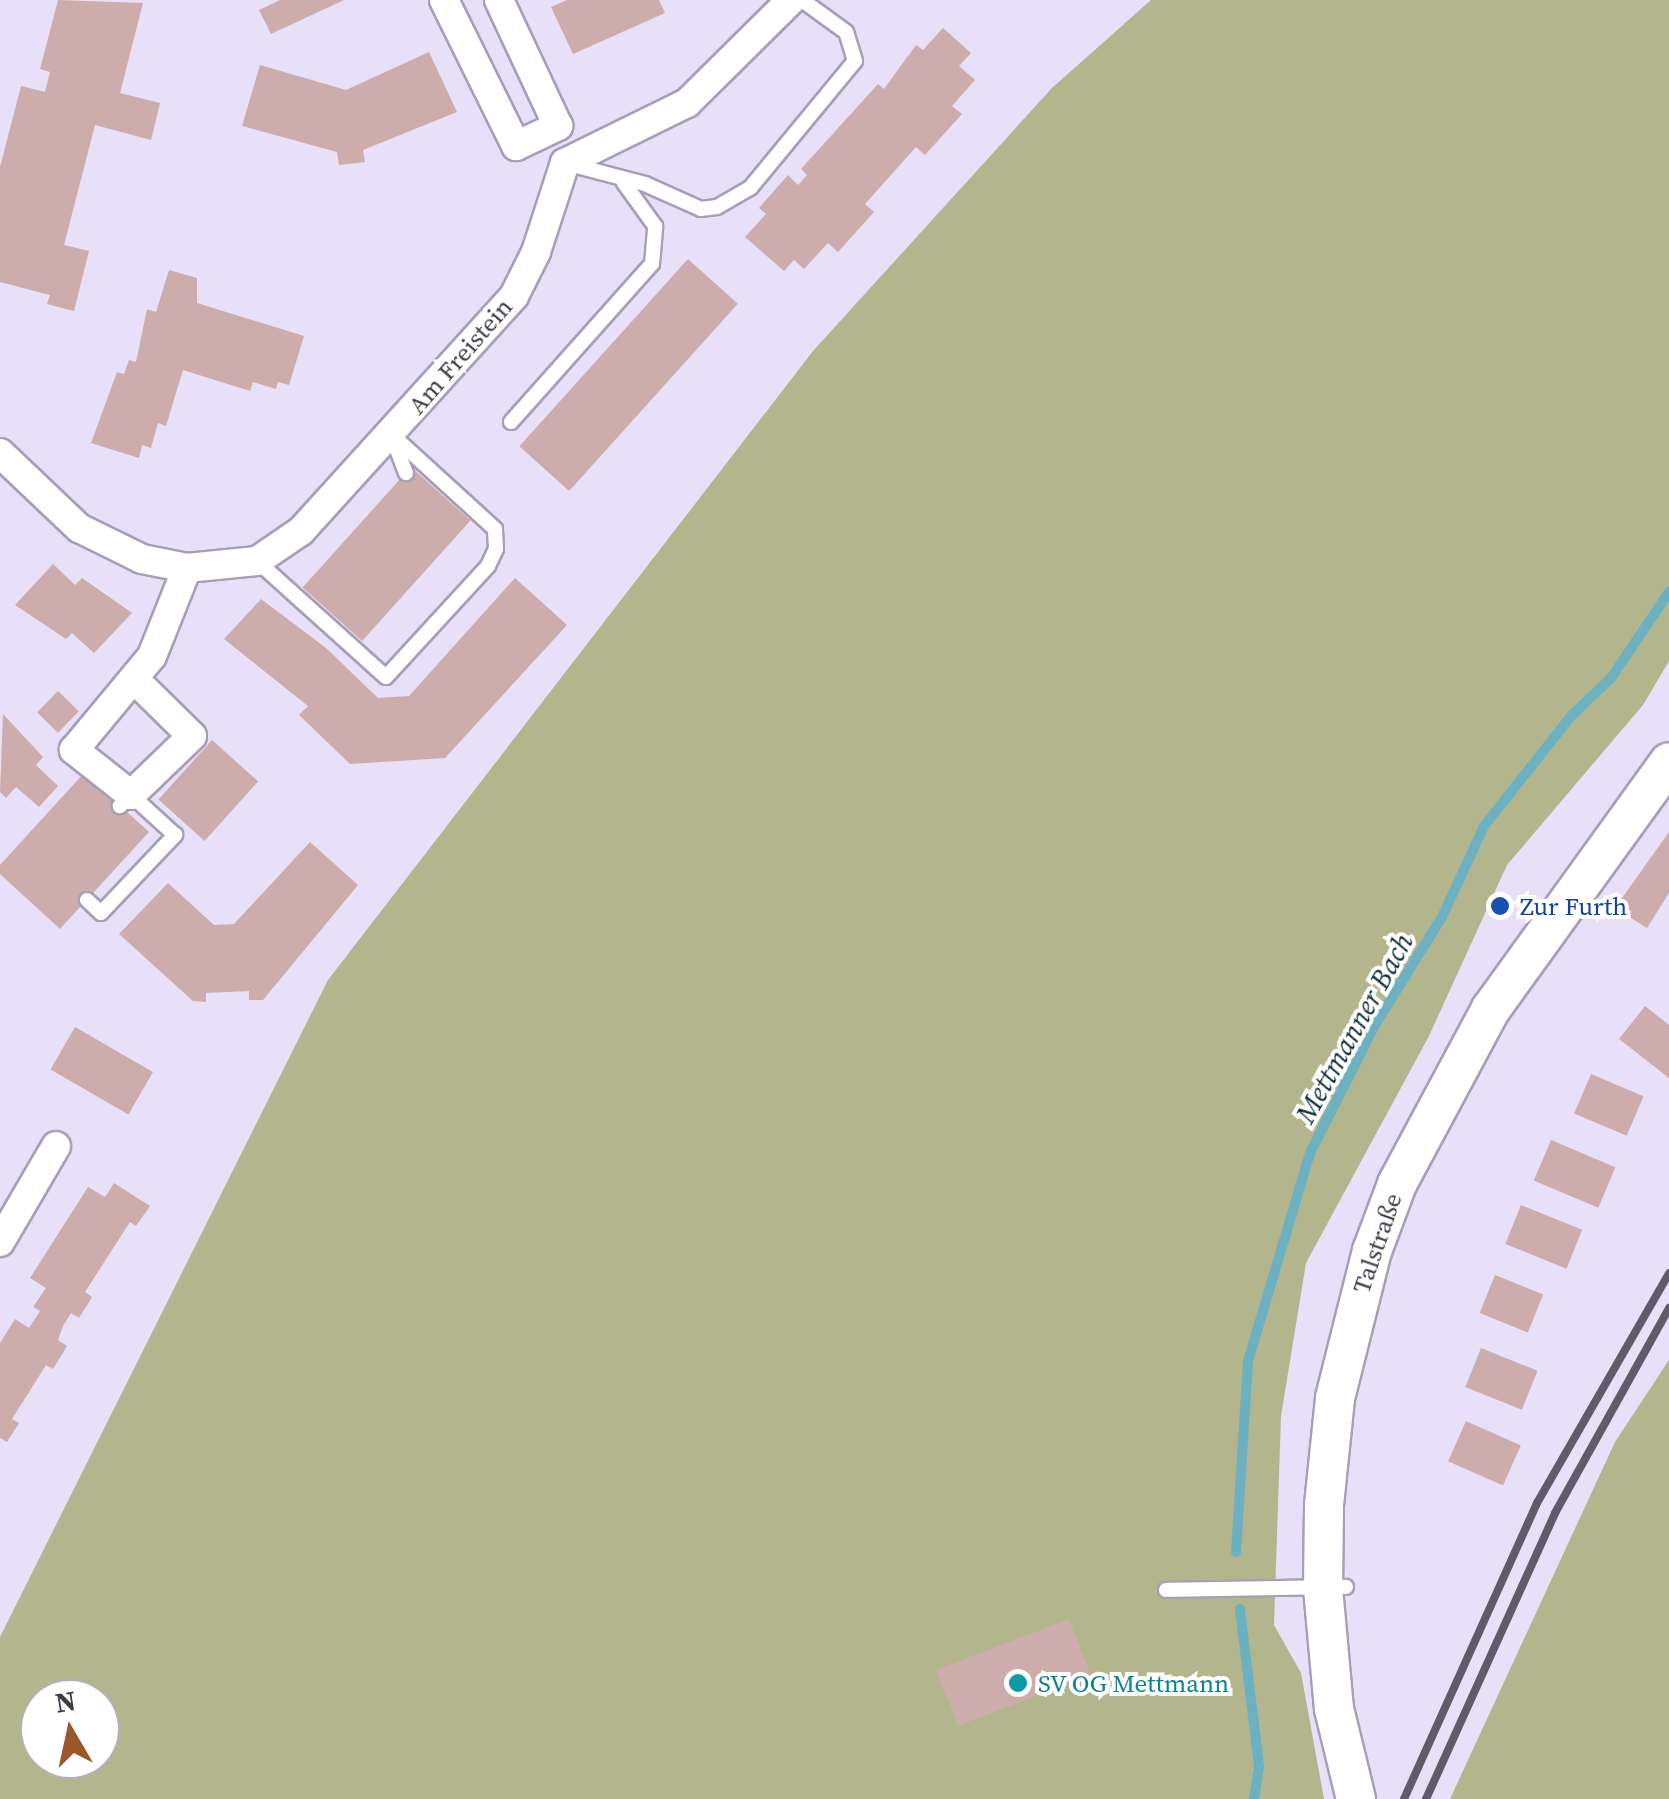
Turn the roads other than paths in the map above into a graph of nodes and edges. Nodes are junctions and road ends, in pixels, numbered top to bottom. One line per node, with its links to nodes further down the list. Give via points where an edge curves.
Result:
1 (444, 0): 5 (street, via 516,146)
2 (499, 0): 5 (street, via 558,126)
3 (791, 0): 6 (street, via 686,103)
4 (802, 0): 7 (lane, via 846,32 855,61 751,187 701,209 646,184)
5 (542, 134): 6 (street)
6 (565, 164): 7 (lane); 9 (street, Am Freistein, via 514,296)
7 (624, 183): 8 (lane, via 654,226 652,264)
8 (511, 422)
9 (391, 434): 11 (lane, Am Freistein); 12 (street, Am Freistein, via 301,532); 12 (lane, Am Freistein, via 495,528 496,549 488,566 386,677)
10 (0, 453): 13 (street, Am Freistein, via 79,528 142,560)
11 (406, 472)
12 (257, 560): 13 (street, Am Freistein)
13 (187, 568): 14 (street, via 152,656)
14 (134, 678): 16 (street, via 74,750); 16 (street, via 192,736)
15 (1669, 762): 20 (main road, Talstraße, via 1490,1009 1397,1184 1372,1251 1335,1398)
16 (126, 801): 17 (lane, via 175,835 101,913)
17 (87, 900)
18 (56, 1146): 19 (street)
19 (0, 1242)
20 (1335, 1588): 21 (lane); 22 (main road, Talstraße, via 1334,1709)
21 (1166, 1590)
22 (1356, 1799)

